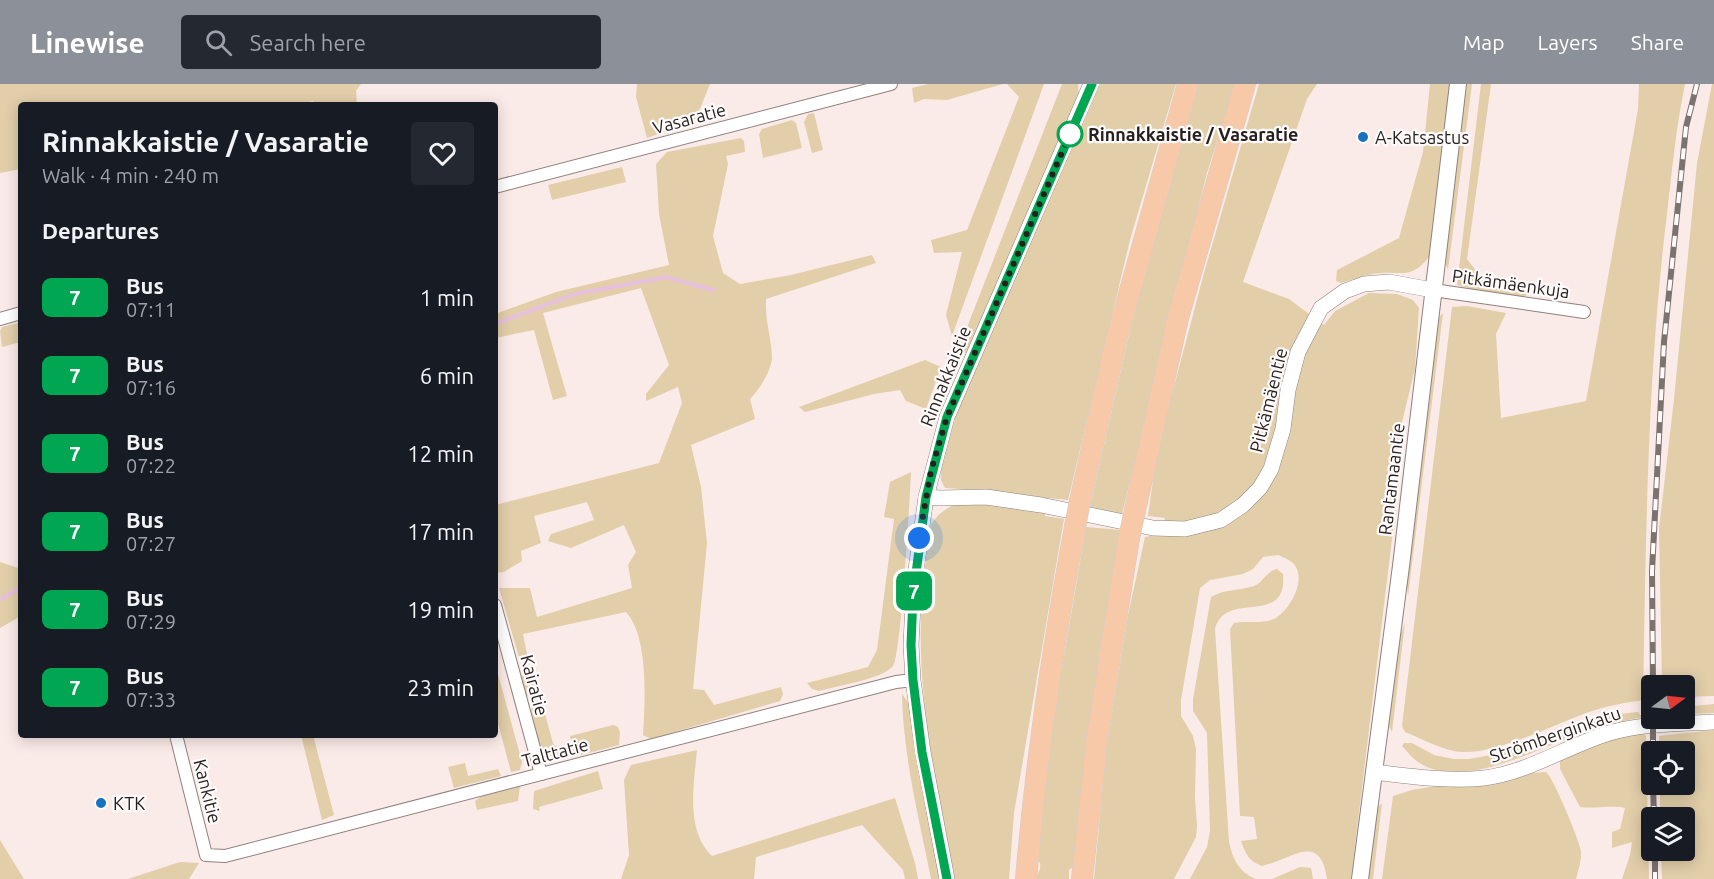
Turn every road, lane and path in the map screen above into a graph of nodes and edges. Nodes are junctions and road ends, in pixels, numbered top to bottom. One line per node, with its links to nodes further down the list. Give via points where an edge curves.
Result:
1 (891, 84): 6 (street, Vasaratie)
2 (1091, 84): 11 (street, Rinnakkaistie, via 947,417)
3 (1188, 84): 20 (highway, bridge, via 1117,337 1074,527 1043,723)
4 (1245, 84): 21 (highway, bridge, via 1178,318 1129,538 1099,728)
5 (1458, 84): 7 (main road, Rantamaantie)
6 (498, 186)
7 (1433, 290): 8 (street, Pitkämäenkuja); 11 (street, Pitkämäentie, via 1389,282 1365,284 1345,291 1321,308 1298,352 1271,469 1243,506 1221,520 1185,529 1153,528 986,497); 16 (main road, Rantamaantie)
8 (1584, 312)
9 (18, 315): 10 (street)
10 (0, 319)
11 (926, 497): 13 (street, Rinnakkaistie, via 914,592)
12 (498, 615): 17 (street, Kairatie)
13 (913, 680): 17 (street, Talttatie); 19 (street, Rinnakkaistie, via 922,752)
14 (1714, 722): 16 (street, Strömberginkatu, via 1609,733 1503,775 1483,778)
15 (177, 738): 18 (street, Kankitie)
16 (1374, 772): 22 (main road, Rantamaantie)
17 (541, 774): 18 (street, Talttatie, via 225,856)
18 (206, 855)
19 (947, 879)
20 (1026, 879)
21 (1082, 879)
22 (1360, 879)

